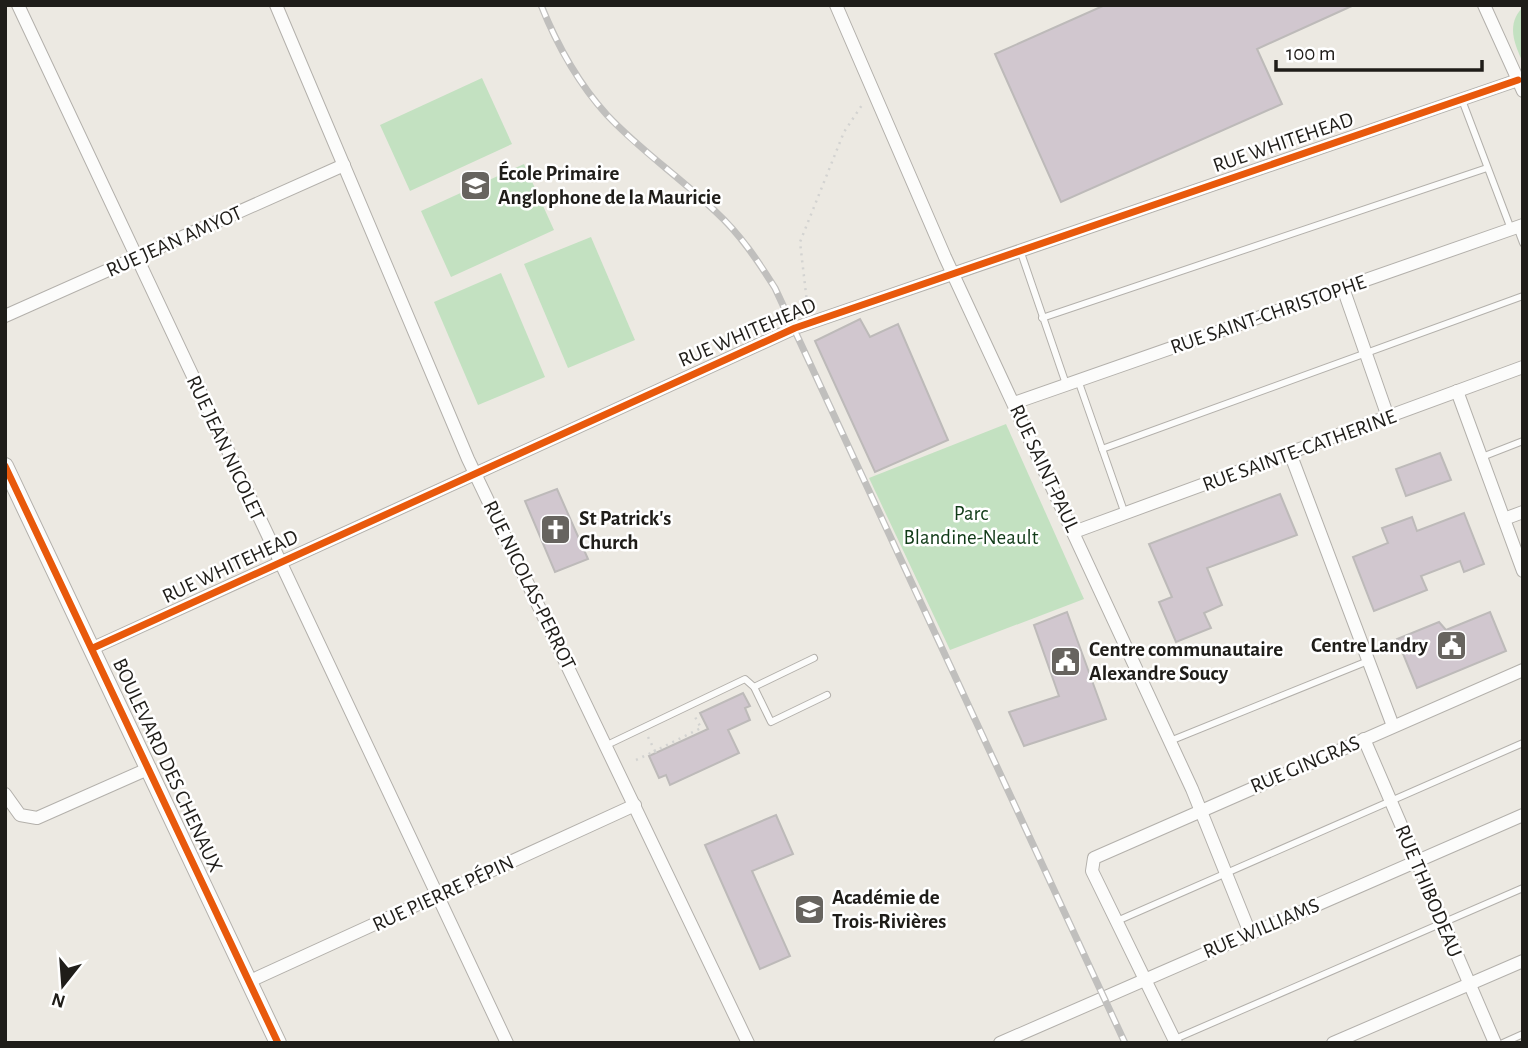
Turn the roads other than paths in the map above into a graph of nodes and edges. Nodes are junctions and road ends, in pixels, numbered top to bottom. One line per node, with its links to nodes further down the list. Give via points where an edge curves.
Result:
1 (18, 5): 12 (street, RUE JEAN NICOLET)
2 (276, 5): 7 (street, RUE NICOLAS-PERROT)
3 (836, 5): 13 (street, RUE SAINT-PAUL)
4 (1484, 5): 5 (street)
5 (1520, 86): 6 (street, RUE WHITEHEAD)
6 (1461, 100): 8 (lane); 11 (street, RUE WHITEHEAD)
7 (344, 165): 12 (street, RUE JEAN AMYOT); 29 (street, RUE NICOLAS-PERROT)
8 (1488, 168): 9 (lane); 17 (lane)
9 (1517, 227): 10 (lane); 14 (street, RUE SAINT-CHRISTOPHE)
10 (1523, 243)
11 (1020, 250): 13 (street, RUE WHITEHEAD); 17 (lane)
12 (136, 258): 16 (street, RUE JEAN AMYOT); 34 (street, RUE JEAN NICOLET)
13 (952, 273): 22 (street, RUE SAINT-PAUL); 29 (street, RUE WHITEHEAD, via 809,322)
14 (1343, 288): 18 (street); 20 (street, RUE SAINT-CHRISTOPHE)
15 (1523, 296): 18 (lane)
16 (5, 316)
17 (1042, 318): 20 (lane)
18 (1366, 353): 23 (street); 25 (lane)
19 (1523, 367): 21 (street, RUE SAINTE-CATHERINE)
20 (1072, 382): 22 (street, RUE SAINT-CHRISTOPHE); 25 (lane)
21 (1457, 391): 23 (street, RUE SAINTE-CATHERINE); 27 (street)
22 (1014, 402): 33 (street, RUE SAINT-PAUL)
23 (1388, 417): 26 (street, RUE SAINTE-CATHERINE)
24 (1523, 441): 27 (lane)
25 (1102, 449): 31 (lane)
26 (1290, 453): 31 (street, RUE SAINTE-CATHERINE); 38 (street)
27 (1481, 457): 32 (street)
28 (5, 466): 36 (street, BOULEVARD DES CHENAUX)
29 (475, 474): 34 (street, RUE WHITEHEAD); 46 (street, RUE NICOLAS-PERROT)
30 (1523, 512): 32 (street)
31 (1125, 514): 33 (street, RUE SAINTE-CATHERINE)
32 (1504, 519): 35 (street)
33 (1074, 532): 44 (street, RUE SAINT-PAUL)
34 (279, 563): 36 (street, RUE WHITEHEAD); 56 (street, RUE JEAN NICOLET)
35 (1523, 571)
36 (93, 648): 47 (street, BOULEVARD DES CHENAUX)
37 (814, 658): 40 (lane)
38 (1368, 661): 42 (street); 44 (lane)
39 (1523, 670): 42 (street, RUE GINGRAS)
40 (754, 687): 41 (lane, via 771,722); 46 (lane, via 745,679)
41 (827, 695)
42 (1393, 726): 43 (street, RUE GINGRAS)
43 (1364, 739): 49 (street, RUE THIBODEAU); 51 (street, RUE GINGRAS)
44 (1170, 741): 51 (street, RUE SAINT-PAUL)
45 (1523, 743): 49 (lane)
46 (607, 745): 50 (street, RUE NICOLAS-PERROT)
47 (150, 768): 48 (street, via 37,818 20,815); 62 (street, BOULEVARD DES CHENAUX)
48 (5, 794)
49 (1390, 799): 53 (street, RUE THIBODEAU); 54 (lane)
50 (635, 804): 56 (street, RUE PIERRE PÉPIN); 68 (street, RUE NICOLAS-PERROT)
51 (1200, 810): 54 (street, RUE SAINT-PAUL); 57 (street, RUE GINGRAS, via 1097,856 1091,863)
52 (1523, 815): 53 (street, RUE WILLIAMS)
53 (1417, 861): 58 (street, RUE THIBODEAU); 59 (street, RUE WILLIAMS)
54 (1225, 873): 57 (lane); 59 (street, RUE SAINT-PAUL)
55 (1523, 888): 58 (lane)
56 (437, 895): 62 (street, RUE PIERRE PÉPIN); 67 (street, RUE JEAN NICOLET)
57 (1116, 921): 61 (street)
58 (1443, 922): 63 (street, RUE THIBODEAU); 65 (lane)
59 (1250, 933): 61 (street, RUE WILLIAMS)
60 (1523, 961): 63 (street)
61 (1144, 978): 65 (street); 69 (street, RUE WILLIAMS)
62 (250, 981): 66 (street, BOULEVARD DES CHENAUX)
63 (1470, 984): 70 (street); 71 (street, RUE THIBODEAU)
64 (1523, 1034): 72 (lane)
65 (1175, 1041)
66 (278, 1043)
67 (507, 1043)
68 (748, 1043)
69 (999, 1043)
70 (1334, 1043)
71 (1495, 1043)
72 (1503, 1043)

